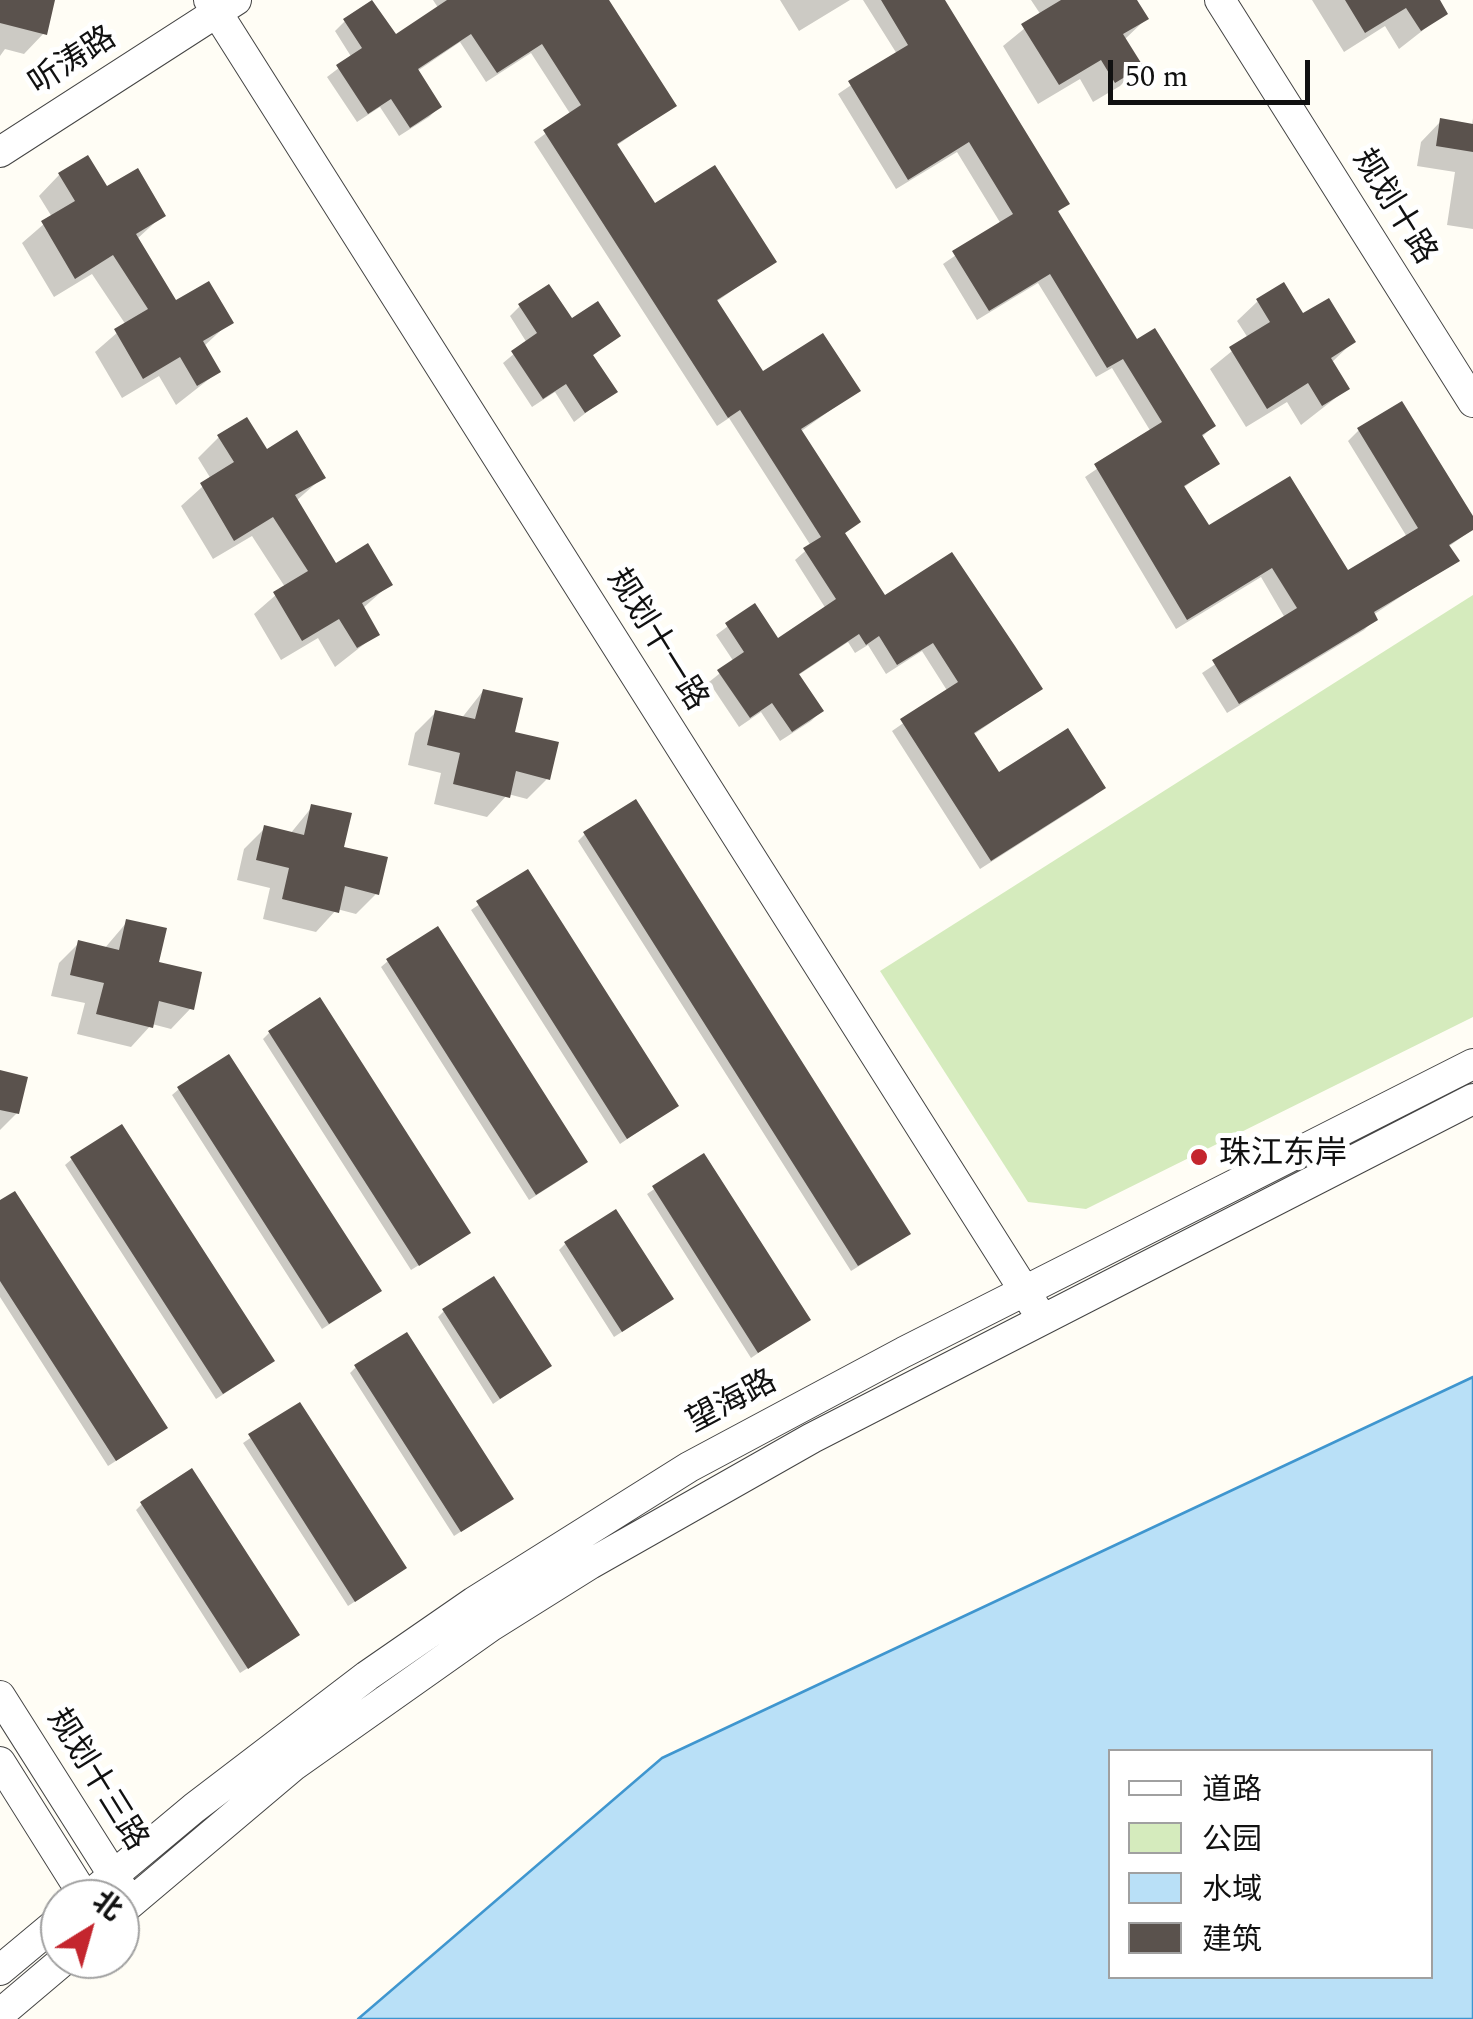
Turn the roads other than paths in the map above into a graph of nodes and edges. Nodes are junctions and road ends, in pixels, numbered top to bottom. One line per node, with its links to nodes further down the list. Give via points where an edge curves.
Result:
1 (1220, 0): 4 (street, 规划十路)
2 (221, 4): 3 (street, 听涛路); 7 (street, 规划十一路)
3 (0, 152)
4 (1473, 402)
5 (1473, 1064): 7 (street, 望海路)
6 (1473, 1099): 8 (street, 望海路)
7 (1025, 1291): 8 (street, 规划十一路); 11 (street, 望海路, via 689,1467 474,1602 271,1748)
8 (1043, 1320): 15 (street, 望海路, via 720,1488 491,1626 293,1766)
9 (0, 1696): 11 (street, 规划十三路)
10 (0, 1762): 12 (street)
11 (113, 1875): 13 (street, 望海路); 14 (street, 规划十三路)
12 (73, 1879)
13 (108, 1879)
14 (114, 1879)
15 (140, 1894)
16 (40, 1937): 17 (street)
17 (0, 1970)
18 (41, 1979): 19 (street)
19 (0, 2014)

